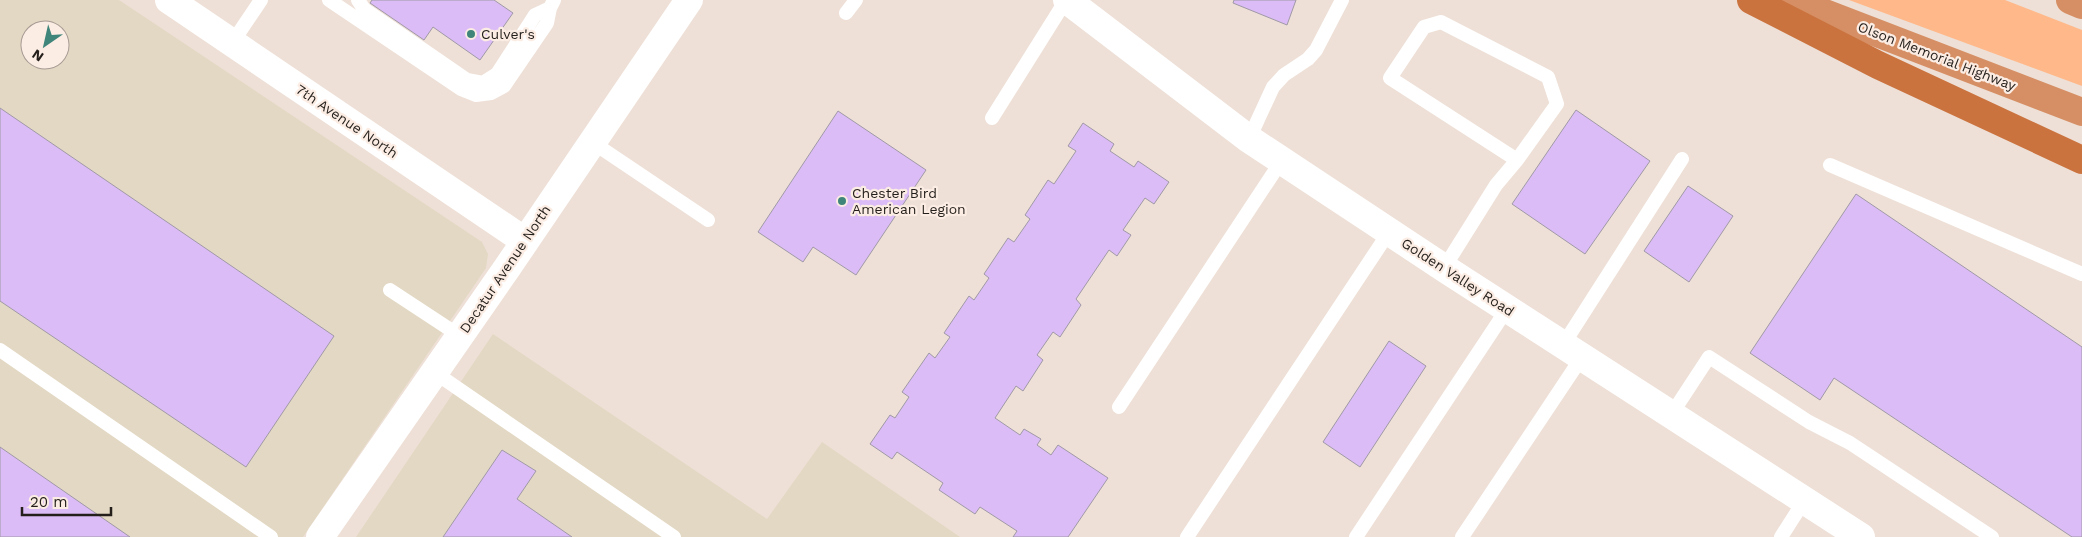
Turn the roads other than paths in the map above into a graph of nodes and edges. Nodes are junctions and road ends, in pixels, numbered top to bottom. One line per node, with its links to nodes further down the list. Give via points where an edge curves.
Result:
1 (169, 0): 15 (street, 7th Avenue North)
2 (261, 0): 15 (lane)
3 (328, 0): 12 (lane, via 461,89 476,95 491,93 504,86 547,23)
4 (358, 0): 12 (lane, via 364,9 468,80 483,84 497,74 535,15)
5 (689, 0): 19 (street, Decatur Avenue North)
6 (856, 0): 14 (lane)
7 (1066, 0): 17 (lane); 18 (street, Golden Valley Road)
8 (1342, 0): 18 (lane, via 1316,50 1273,86)
9 (1751, 0): 23 (highway)
10 (1791, 0): 16 (highway, Olson Memorial Highway)
11 (2070, 0): 13 (highway)
12 (552, 4)
13 (2082, 5)
14 (846, 12)
15 (232, 43): 27 (street, 7th Avenue North)
16 (2082, 112)
17 (992, 118)
18 (1249, 139): 21 (street, Golden Valley Road)
19 (592, 142): 25 (lane); 27 (street, Decatur Avenue North)
20 (1682, 159): 34 (lane)
21 (1282, 160): 26 (street, Golden Valley Road); 36 (lane)
22 (1517, 160): 22 (lane, via 1390,78 1424,27 1441,22 1548,77 1556,104); 28 (lane, via 1496,185)
23 (2082, 160)
24 (1830, 165): 29 (lane)
25 (708, 220)
26 (1389, 232): 28 (street, Golden Valley Road); 42 (lane)
27 (525, 241): 32 (street, Decatur Avenue North)
28 (1444, 268): 31 (street, Golden Valley Road)
29 (2082, 274)
30 (390, 290): 32 (lane)
31 (1507, 309): 34 (street, Golden Valley Road); 43 (lane)
32 (460, 336): 35 (street, Decatur Avenue North)
33 (0, 350): 39 (lane)
34 (1572, 351): 37 (street, Golden Valley Road); 44 (lane)
35 (434, 372): 40 (street, Decatur Avenue North); 41 (lane)
36 (1119, 407)
37 (1671, 415): 38 (street, Golden Valley Road); 47 (lane, via 1708,357 1810,422 1850,443)
38 (1804, 501): 45 (lane); 46 (street, Golden Valley Road)
39 (271, 537)
40 (320, 537)
41 (674, 537)
42 (1188, 537)
43 (1356, 537)
44 (1462, 537)
45 (1781, 537)
46 (1861, 537)
47 (1992, 537)

